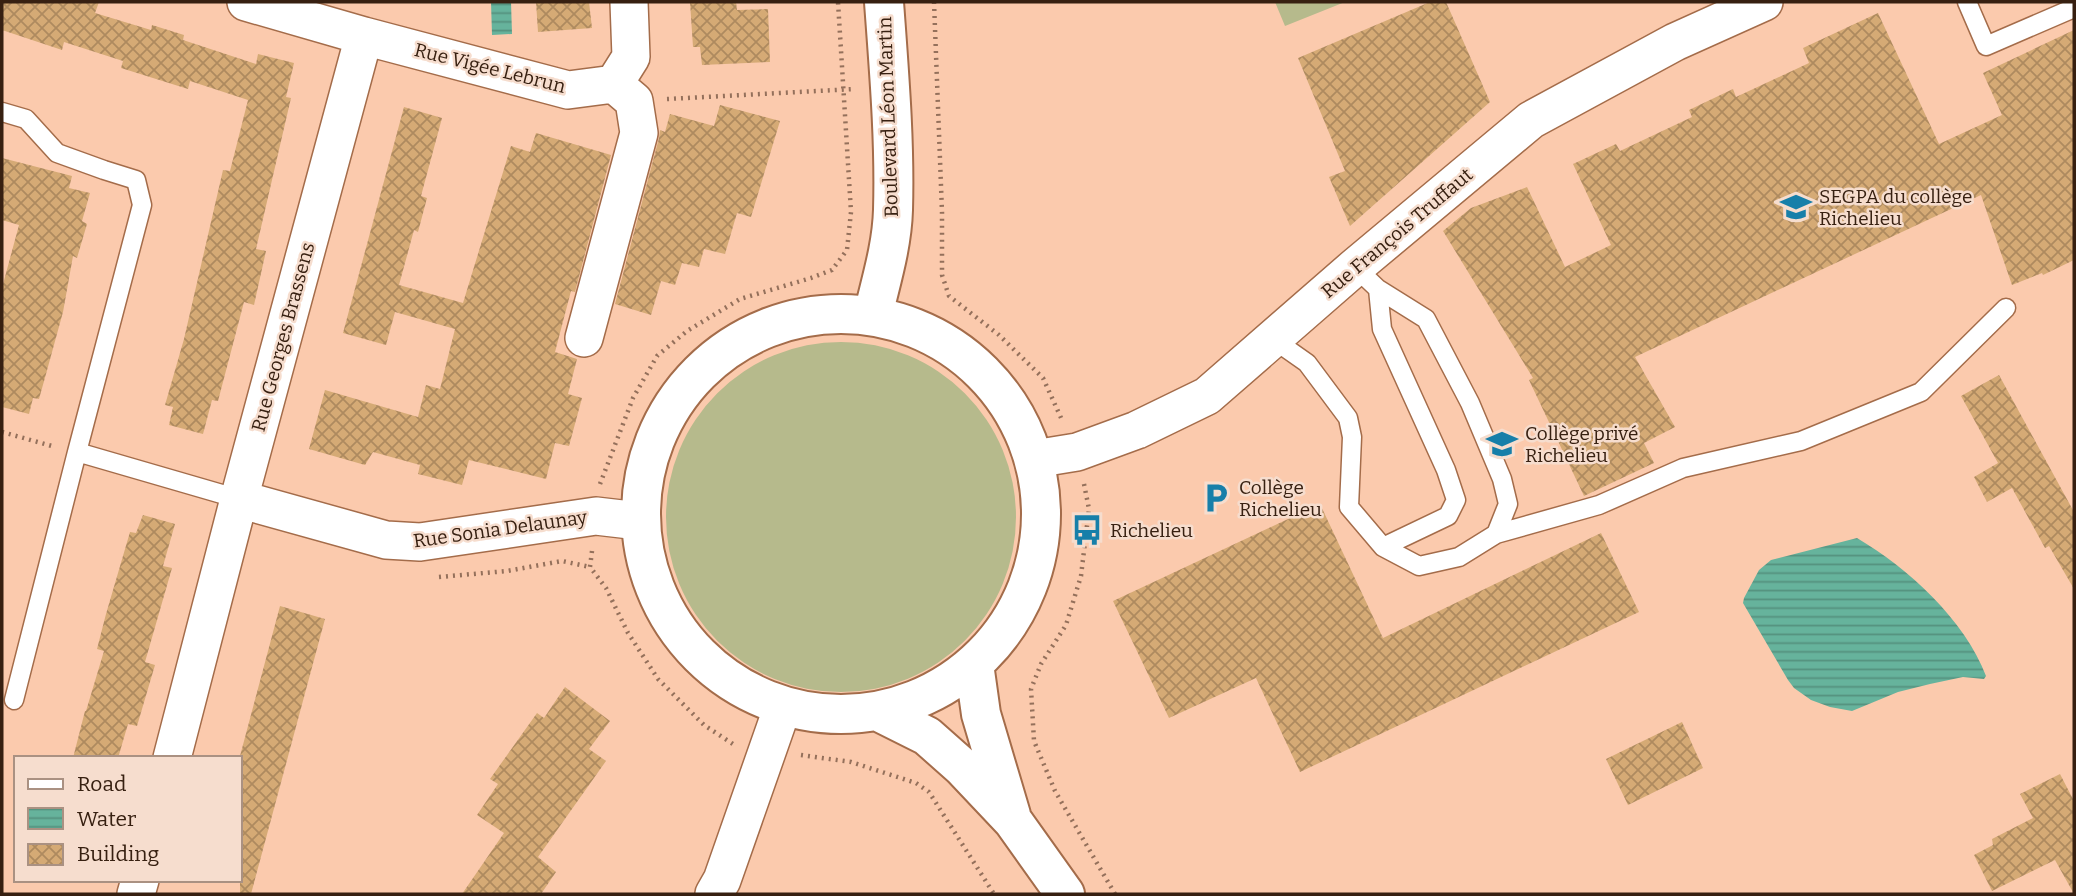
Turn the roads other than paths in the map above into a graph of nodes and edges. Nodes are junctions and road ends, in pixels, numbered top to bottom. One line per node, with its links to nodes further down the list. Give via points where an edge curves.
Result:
1 (246, 2): 7 (street)
2 (629, 2): 8 (street, via 631,57)
3 (884, 2): 12 (main road, Boulevard Léon Martin, via 893,212)
4 (1764, 2): 10 (street, Rue François Truffaut, via 1675,42 1531,120)
5 (1967, 2): 6 (lane, via 1986,46)
6 (2074, 8)
7 (364, 36): 8 (street, Rue Vigée Lebrun, via 568,90); 17 (street, Rue Georges Brassens)
8 (624, 92): 13 (street, via 639,133)
9 (2, 112): 15 (lane, via 26,119 57,153 136,180 142,205)
10 (1366, 278): 14 (street, Rue François Truffaut); 19 (lane, via 1426,319 1470,403 1502,478 1508,504); 20 (lane, via 1381,329 1456,500 1448,516)
11 (2007, 307): 19 (lane, via 1921,392 1801,441 1684,468 1599,505)
12 (873, 315): 16 (main road, via 927,332 975,364 1011,407); 18 (main road, via 814,314 768,327 707,363 669,408 646,462)
13 (584, 338)
14 (1273, 339): 16 (street, Rue François Truffaut, via 1208,396 1077,452); 20 (lane, via 1307,363 1348,418 1352,437 1349,507)
15 (77, 452): 17 (lane); 22 (lane)
16 (1034, 459): 21 (main road, via 1042,514 1034,570 1010,621)
17 (239, 499): 18 (street, Rue Sonia Delaunay, via 386,540 419,542 596,516); 25 (street, Rue Georges Brassens)
18 (639, 521): 23 (main road, via 651,582 681,636 727,679)
19 (1496, 534): 20 (lane, via 1460,557 1419,566)
20 (1383, 548)
21 (974, 664): 24 (main road, via 929,694); 26 (main road, via 981,714)
22 (14, 700)
23 (783, 706): 24 (main road, via 830,714); 27 (street)
24 (877, 711): 26 (main road, via 928,736)
25 (173, 756)
26 (1013, 821): 28 (main road); 29 (main road)
27 (714, 894)
28 (1048, 894)
29 (1065, 894)

